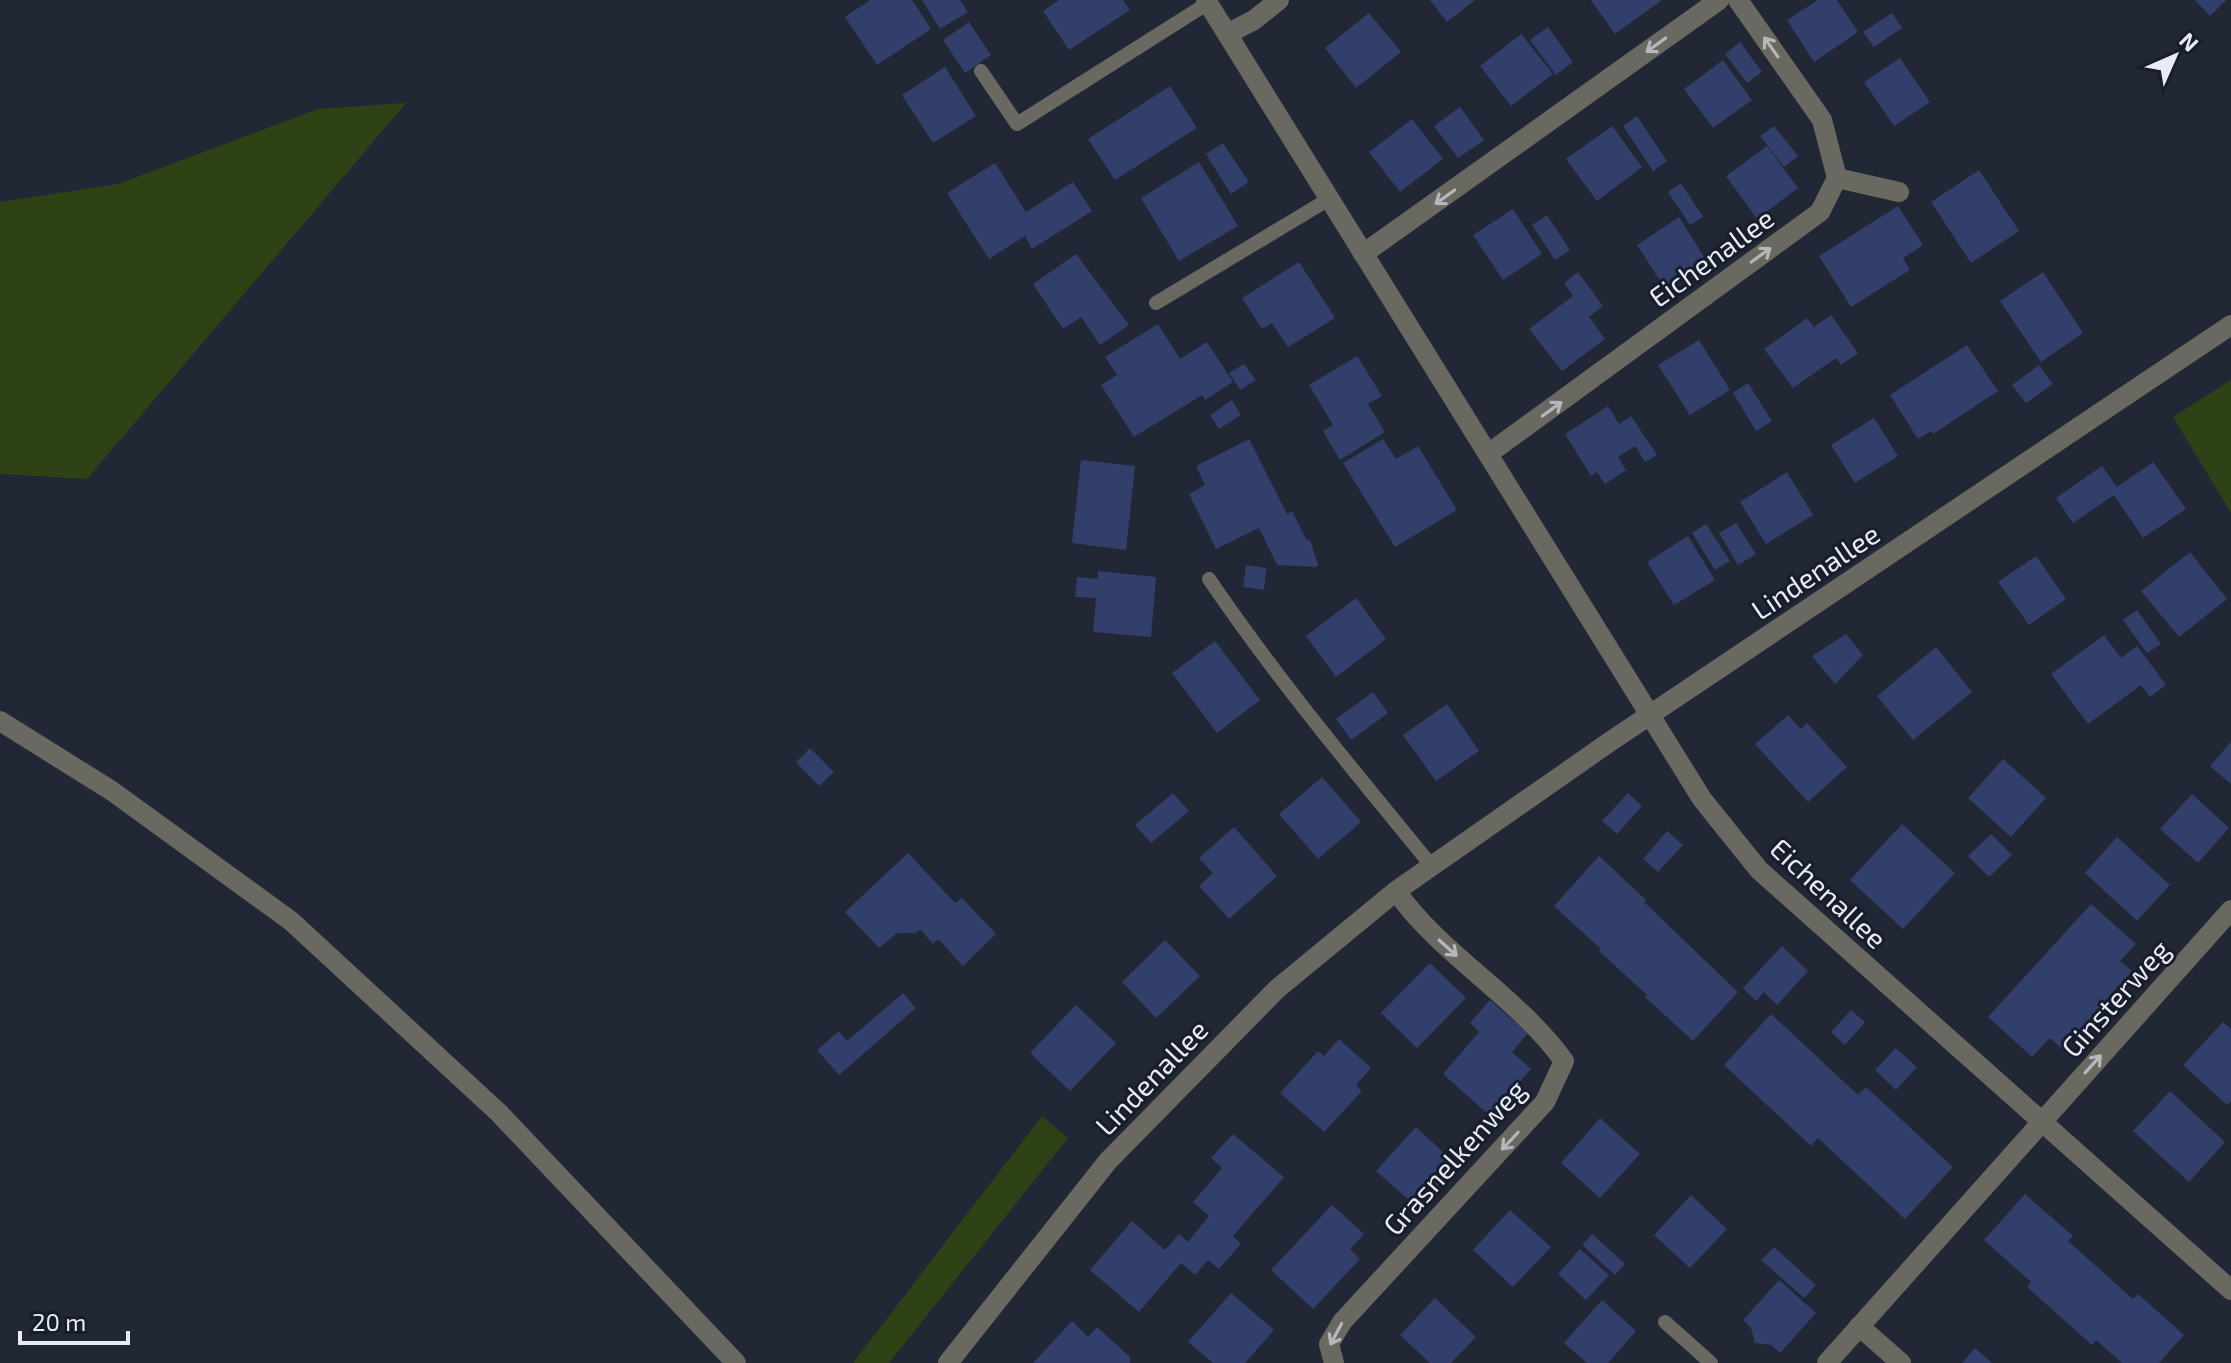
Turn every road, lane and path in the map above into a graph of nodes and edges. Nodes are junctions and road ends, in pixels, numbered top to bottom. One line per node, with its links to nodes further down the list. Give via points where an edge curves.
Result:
1 (1279, 0): 5 (street)
2 (1719, 0): 10 (street, one-way to 10)
3 (1738, 0): 7 (street, one-way to 3, via 1822,120)
4 (1207, 2): 5 (street, Eichenallee); 6 (lane, Eichenallee, via 1017,124)
5 (1227, 34): 9 (street, Eichenallee)
6 (981, 71)
7 (1837, 178): 8 (street); 13 (street, Eichenallee, one-way to 7, via 1820,212)
8 (1899, 192)
9 (1329, 199): 10 (street, Eichenallee); 11 (lane)
10 (1363, 254): 13 (street, Eichenallee)
11 (1156, 303)
12 (2231, 325): 15 (street, Lindenallee)
13 (1488, 454): 15 (street, Eichenallee)
14 (1209, 579): 17 (lane, via 1323,734)
15 (1648, 717): 17 (street, Lindenallee); 20 (street, Eichenallee, via 1702,799 1759,870)
16 (0, 721): 24 (street, via 112,791 291,921 499,1113)
17 (1431, 865): 18 (street, Lindenallee)
18 (1396, 891): 25 (street, Lindenallee, via 1277,989 1108,1161); 26 (street, Grasnelkenweg, one-way to 26, via 1416,920 1543,1033 1564,1061 1545,1102 1342,1322 1329,1344)
19 (2231, 910): 20 (street, Ginsterweg, one-way to 19)
20 (2042, 1123): 21 (street, Eichenallee); 23 (street)
21 (2231, 1290)
22 (1665, 1322): 27 (lane)
23 (1859, 1326): 28 (street); 29 (street)
24 (736, 1363)
25 (948, 1363)
26 (1334, 1363)
27 (1711, 1363)
28 (1827, 1363)
29 (1901, 1363)

